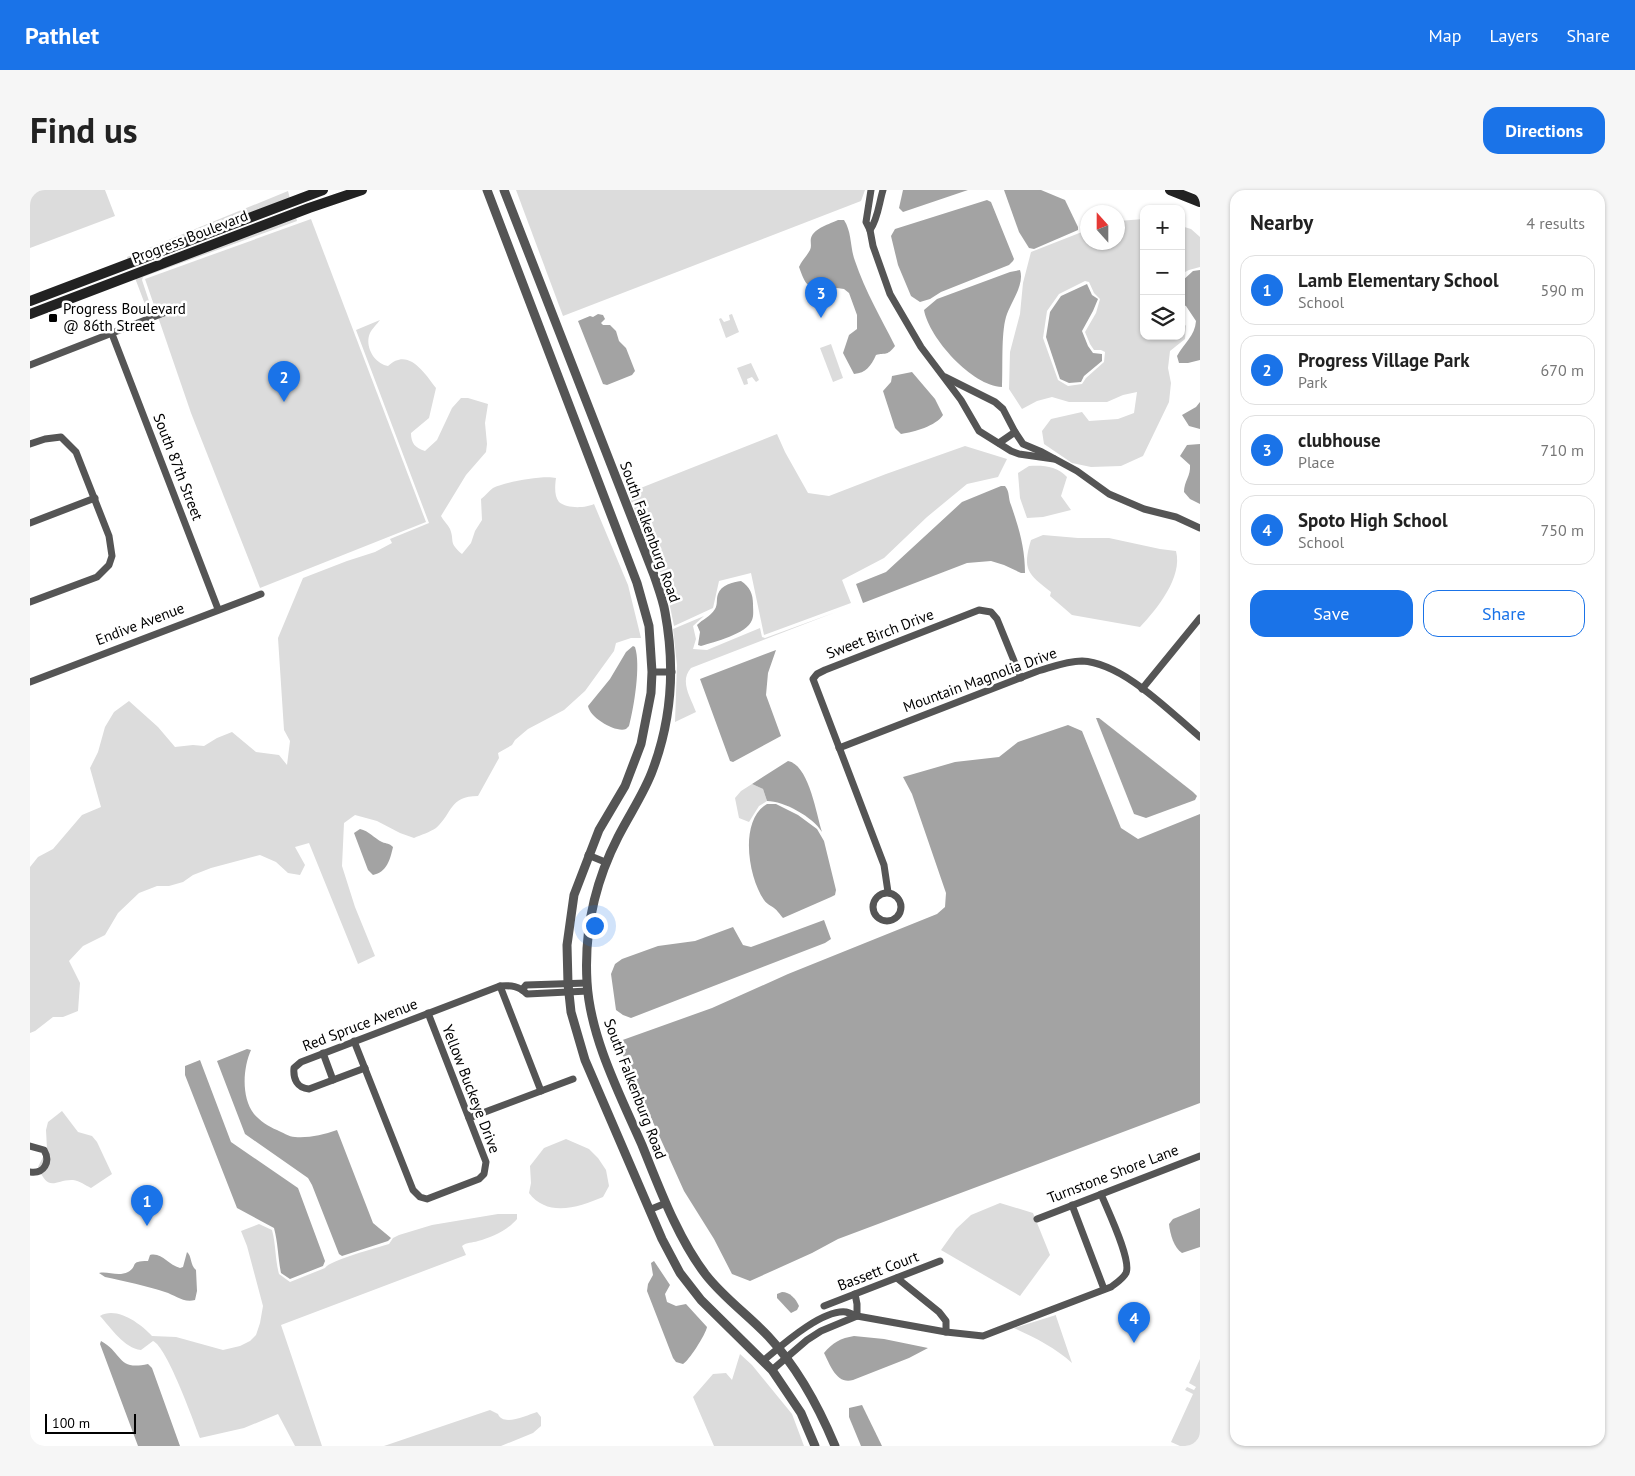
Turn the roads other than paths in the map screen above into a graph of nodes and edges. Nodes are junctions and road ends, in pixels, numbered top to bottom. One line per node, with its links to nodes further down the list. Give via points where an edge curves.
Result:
1 (323, 190): 9 (main road, Progress Boulevard)
2 (362, 190): 12 (main road, Progress Boulevard)
3 (487, 190): 32 (street, South Falkenburg Road, via 637,583 649,626)
4 (504, 190): 33 (street, South Falkenburg Road, via 654,575 665,611)
5 (871, 190): 10 (street, via 866,222)
6 (883, 190): 10 (street, via 876,222)
7 (1170, 190): 8 (main road)
8 (1200, 202)
9 (234, 224): 11 (main road, Progress Boulevard); 12 (main road, via 221,234 155,259)
10 (870, 230): 20 (street, via 890,294 921,347)
11 (125, 265): 12 (main road, via 145,264); 13 (main road, Progress Boulevard)
12 (149, 269): 14 (main road, Progress Boulevard)
13 (66, 287): 14 (main road); 15 (main road, Progress Boulevard)
14 (71, 299): 17 (main road, Progress Boulevard)
15 (30, 301)
16 (166, 312): 18 (street)
17 (30, 314)
18 (112, 334): 19 (street); 30 (street, South 87th Street)
19 (30, 365)
20 (942, 375): 21 (street, via 995,402 1003,409); 22 (street, via 978,431)
21 (1015, 432): 22 (street); 24 (street, via 1023,444)
22 (999, 442): 24 (street, via 1019,454)
23 (30, 444): 25 (street, via 61,437 76,452)
24 (1054, 459): 27 (street, via 1109,494)
25 (94, 498): 26 (street); 29 (street, via 109,536 112,556 109,565 97,577)
26 (30, 523)
27 (1200, 528)
28 (261, 594): 30 (street, Endive Avenue)
29 (30, 602)
30 (218, 610): 35 (street, Endive Avenue)
31 (1200, 618): 36 (street)
32 (652, 672): 33 (street); 39 (street, South Falkenburg Road, via 641,744 625,786)
33 (672, 672): 40 (street, South Falkenburg Road, via 666,727 653,771)
34 (1021, 678): 36 (street, Mountain Magnolia Drive, via 1065,662 1083,661 1118,671); 38 (street, Mountain Magnolia Drive); 38 (street, Sweet Birch Drive, via 997,619 991,612 979,610 953,620 817,674 813,679 815,686)
35 (30, 682)
36 (1142, 689): 37 (street, Mountain Magnolia Drive)
37 (1200, 737)
38 (839, 748): 41 (street, Sweet Birch Drive, via 884,865)
39 (588, 856): 40 (street); 45 (street, South Falkenburg Road, via 574,895 567,945)
40 (605, 862): 44 (street, South Falkenburg Road, via 593,903 586,950)
41 (888, 892): 41 (street, via 897,897 901,911 895,919 885,922 874,914 872,906 879,894)
42 (538, 985): 45 (street); 46 (street, via 526,985); 47 (street)
43 (500, 986): 46 (street, via 512,985); 48 (street, Red Spruce Avenue); 54 (street)
44 (587, 987): 45 (street); 60 (street, South Falkenburg Road, via 605,1057)
45 (568, 988): 47 (street); 62 (street, South Falkenburg Road, via 571,1012 585,1060)
46 (522, 990): 47 (street, via 527,994)
47 (538, 994)
48 (428, 1013): 49 (street, Red Spruce Avenue); 55 (street, Yellow Buckeye Drive)
49 (354, 1041): 50 (street, Red Spruce Avenue); 51 (street, Yellow Buckeye Drive)
50 (323, 1053): 53 (street); 53 (street, Red Spruce Avenue, via 301,1062 294,1068 293,1075 304,1089)
51 (365, 1068): 53 (street, Red Spruce Avenue); 55 (street, Yellow Buckeye Drive, via 413,1190 420,1197 427,1199 479,1179 484,1174 486,1162)
52 (574, 1079): 54 (street)
53 (333, 1080)
54 (541, 1091): 55 (street)
55 (469, 1118)
56 (30, 1146): 58 (street, via 44,1150 48,1156 41,1171)
57 (1200, 1156): 59 (street, Turnstone Shore Lane)
58 (30, 1172)
59 (1101, 1194): 61 (street, Turnstone Shore Lane); 66 (street, via 1127,1265 1120,1280)
60 (666, 1203): 62 (street); 73 (street, South Falkenburg Road, via 704,1273)
61 (1072, 1205): 63 (street, Turnstone Shore Lane); 66 (street)
62 (649, 1210): 75 (street, South Falkenburg Road, via 680,1273 705,1304)
63 (1037, 1219)
64 (940, 1261): 65 (street, Bassett Court)
65 (898, 1278): 67 (street, Bassett Court); 72 (street, via 939,1312 946,1321)
66 (1104, 1289): 72 (street, via 983,1336)
67 (855, 1294): 68 (street, Bassett Court); 69 (street)
68 (824, 1306)
69 (857, 1316): 70 (street, via 845,1312); 71 (street); 72 (street)
70 (816, 1321): 71 (street); 73 (street)
71 (821, 1331): 74 (street)
72 (946, 1332)
73 (778, 1348): 74 (street, South Falkenburg Road); 75 (street)
74 (786, 1358): 76 (street); 78 (street, South Falkenburg Road, via 812,1395)
75 (763, 1361): 76 (street, South Falkenburg Road)
76 (772, 1370): 77 (street, South Falkenburg Road, via 801,1414)
77 (815, 1446)
78 (835, 1446)

